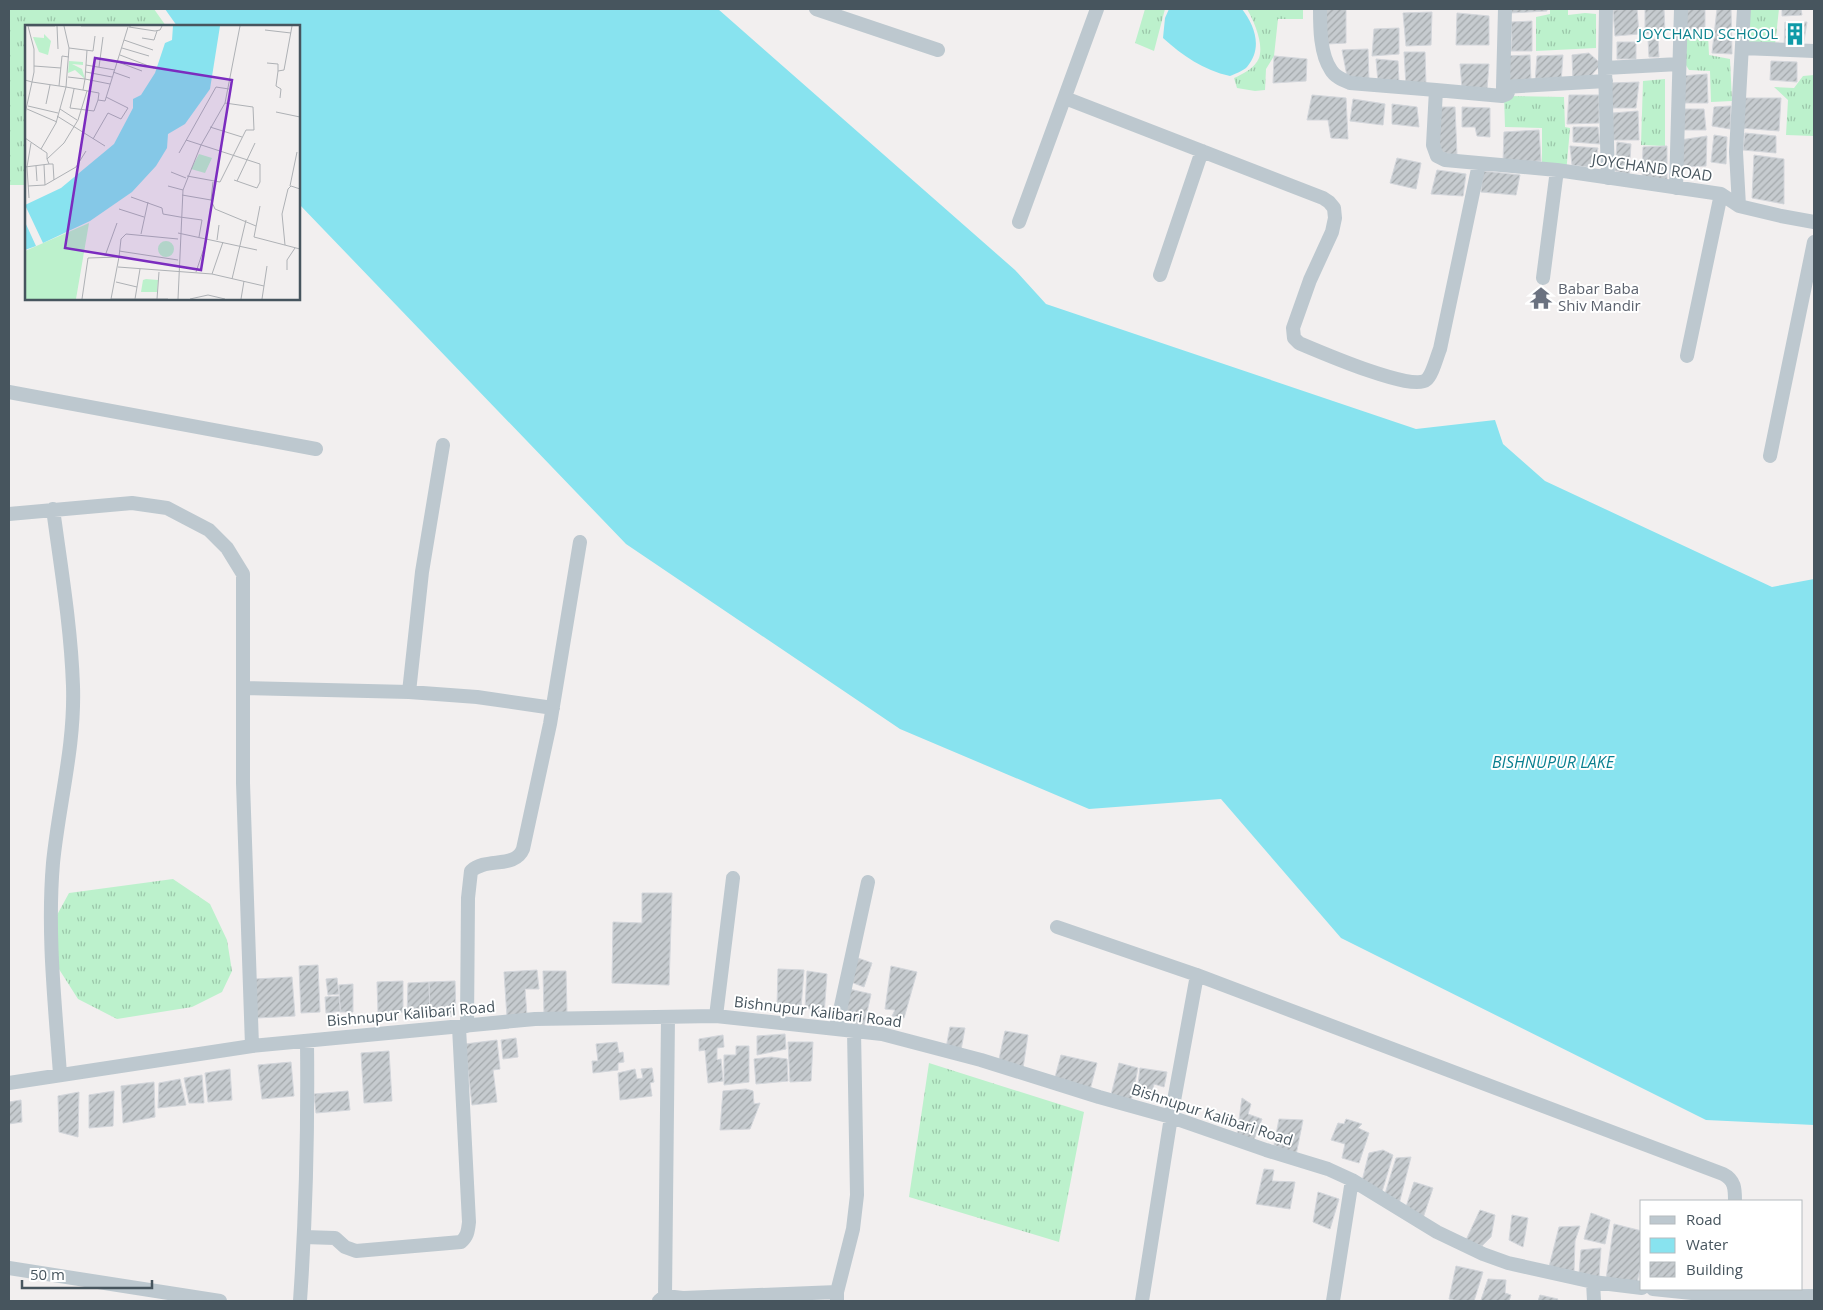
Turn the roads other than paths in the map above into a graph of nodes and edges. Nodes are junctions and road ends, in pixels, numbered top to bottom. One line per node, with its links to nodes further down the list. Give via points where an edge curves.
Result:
1 (816, 9): 9 (street)
2 (1097, 9): 15 (street)
3 (1320, 9): 13 (street, via 1323,48 1331,70 1338,78 1350,83)
4 (1506, 9): 14 (street)
5 (1606, 9): 12 (street)
6 (1681, 9): 11 (street)
7 (1744, 9): 8 (street)
8 (1742, 48): 10 (street); 22 (street, via 1736,152)
9 (938, 50)
10 (1814, 51)
11 (1679, 64): 12 (street); 20 (street)
12 (1606, 75): 14 (street); 19 (street)
13 (1436, 90): 14 (street, via 1502,96); 17 (street, JOYCHAND ROAD, via 1433,144 1437,156)
14 (1506, 90)
15 (1065, 98): 16 (street); 23 (street)
16 (1202, 151): 17 (street, via 1323,198 1334,208 1332,232 1310,280 1293,328 1294,338 1350,364 1417,383 1430,377 1440,349); 26 (street)
17 (1479, 164): 18 (street, JOYCHAND ROAD)
18 (1557, 170): 19 (street, JOYCHAND ROAD); 27 (street)
19 (1608, 178): 20 (street, JOYCHAND ROAD)
20 (1676, 188): 21 (street, JOYCHAND ROAD)
21 (1721, 194): 22 (street, JOYCHAND ROAD); 28 (street)
22 (1739, 206): 24 (street, JOYCHAND ROAD)
23 (1019, 222)
24 (1814, 222)
25 (1814, 242): 32 (street)
26 (1160, 275)
27 (1543, 278)
28 (1687, 356)
29 (9, 392): 31 (street)
30 (443, 445): 37 (street, via 422,572)
31 (316, 449)
32 (1770, 456)
33 (53, 509): 34 (street); 36 (street, via 132,503 167,508 209,530 227,548 243,574); 50 (street, via 68,620 73,687 72,740 51,904)
34 (9, 514)
35 (580, 542): 38 (street)
36 (242, 688): 37 (street); 49 (street)
37 (409, 692): 38 (street, via 477,697)
38 (553, 708): 45 (street, via 521,853 502,863 481,864 471,871)
39 (733, 878): 43 (street)
40 (868, 882): 46 (street)
41 (1057, 927): 42 (street)
42 (1197, 975): 52 (street); 54 (street, via 1722,1174 1732,1180)
43 (716, 1016): 44 (street, Bishnupur Kalibari Road); 46 (street, Bishnupur Kalibari Road)
44 (668, 1017): 45 (street, Bishnupur Kalibari Road, via 535,1019); 63 (street)
45 (463, 1026): 48 (street, Bishnupur Kalibari Road); 55 (street, via 469,1222 466,1238 461,1242 356,1251 344,1247 335,1238)
46 (836, 1029): 47 (street, Bishnupur Kalibari Road)
47 (854, 1031): 52 (street, Bishnupur Kalibari Road, via 911,1041); 62 (street, via 857,1195 853,1229)
48 (307, 1041): 49 (street, Bishnupur Kalibari Road); 55 (street)
49 (252, 1046): 50 (street, Bishnupur Kalibari Road)
50 (60, 1074): 51 (street, Bishnupur Kalibari Road)
51 (9, 1083)
52 (1171, 1117): 53 (street, Bishnupur Kalibari Road); 67 (street)
53 (1352, 1180): 57 (street, Bishnupur Kalibari Road, via 1437,1232 1483,1254 1508,1263); 68 (street)
54 (1734, 1200)
55 (304, 1237): 66 (street)
56 (9, 1268): 65 (street)
57 (1593, 1282): 58 (street, Bishnupur Kalibari Road); 69 (street)
58 (1640, 1288)
59 (1672, 1290): 60 (street)
60 (1731, 1293): 64 (street)
61 (1814, 1296): 64 (street)
62 (837, 1297): 63 (street)
63 (662, 1299)
64 (1796, 1299)
65 (220, 1301)
66 (300, 1301)
67 (1142, 1301)
68 (1333, 1301)
69 (1594, 1301)

